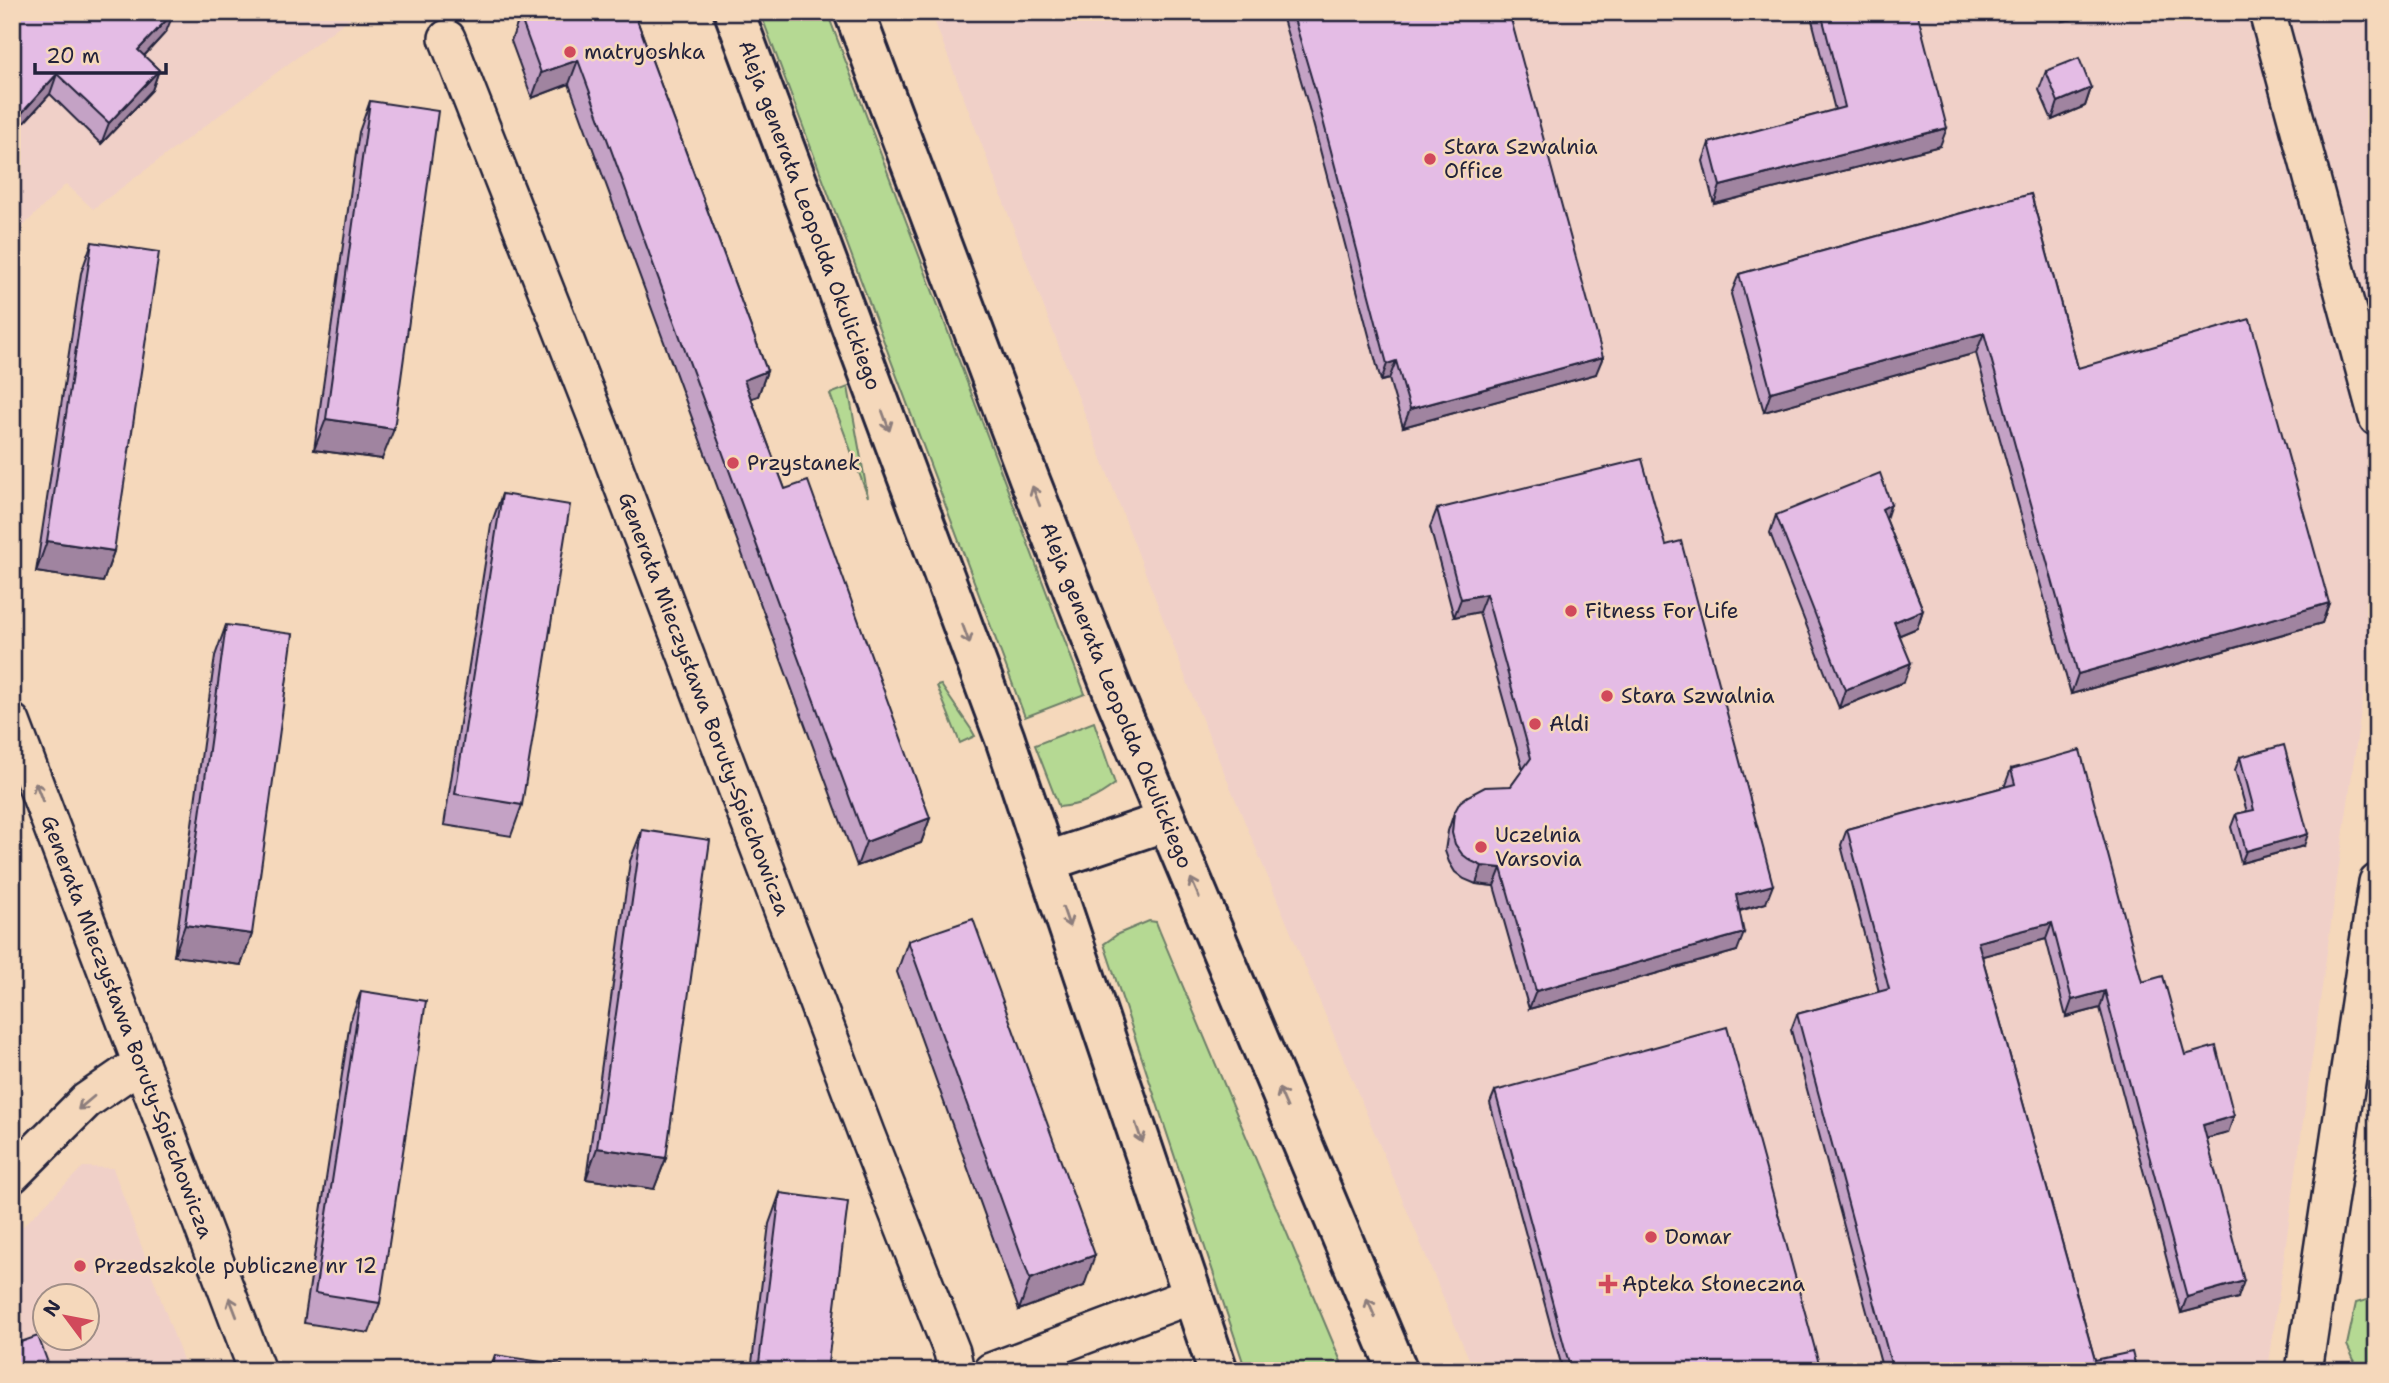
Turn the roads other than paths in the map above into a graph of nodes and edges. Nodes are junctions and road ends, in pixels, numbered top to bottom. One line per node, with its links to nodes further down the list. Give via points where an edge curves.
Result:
1 (734, 12): 8 (main road, Aleja generała Leopolda Okulickiego, one-way to 8)
2 (855, 12): 7 (main road, Aleja generała Leopolda Okulickiego, one-way to 2, via 1029,478)
3 (2267, 12): 5 (street)
4 (447, 38): 14 (street, Generała Mieczysława Boruty-Spiechowicza, via 604,438)
5 (2377, 418)
6 (12, 722): 10 (street, Generała Mieczysława Boruty-Spiechowicza, one-way to 6)
7 (1167, 821): 8 (main road); 17 (main road, Aleja generała Leopolda Okulickiego, one-way to 7)
8 (1048, 861): 12 (main road, Aleja generała Leopolda Okulickiego, one-way to 12)
9 (2377, 882): 18 (street)
10 (141, 1063): 11 (street, one-way to 11, via 86,1101); 13 (street, Generała Mieczysława Boruty-Spiechowicza, one-way to 10)
11 (12, 1175)
12 (1193, 1295): 15 (street); 16 (main road, Aleja generała Leopolda Okulickiego)
13 (257, 1371)
14 (956, 1371)
15 (991, 1371)
16 (1218, 1371)
17 (1398, 1371)
18 (2304, 1371)

